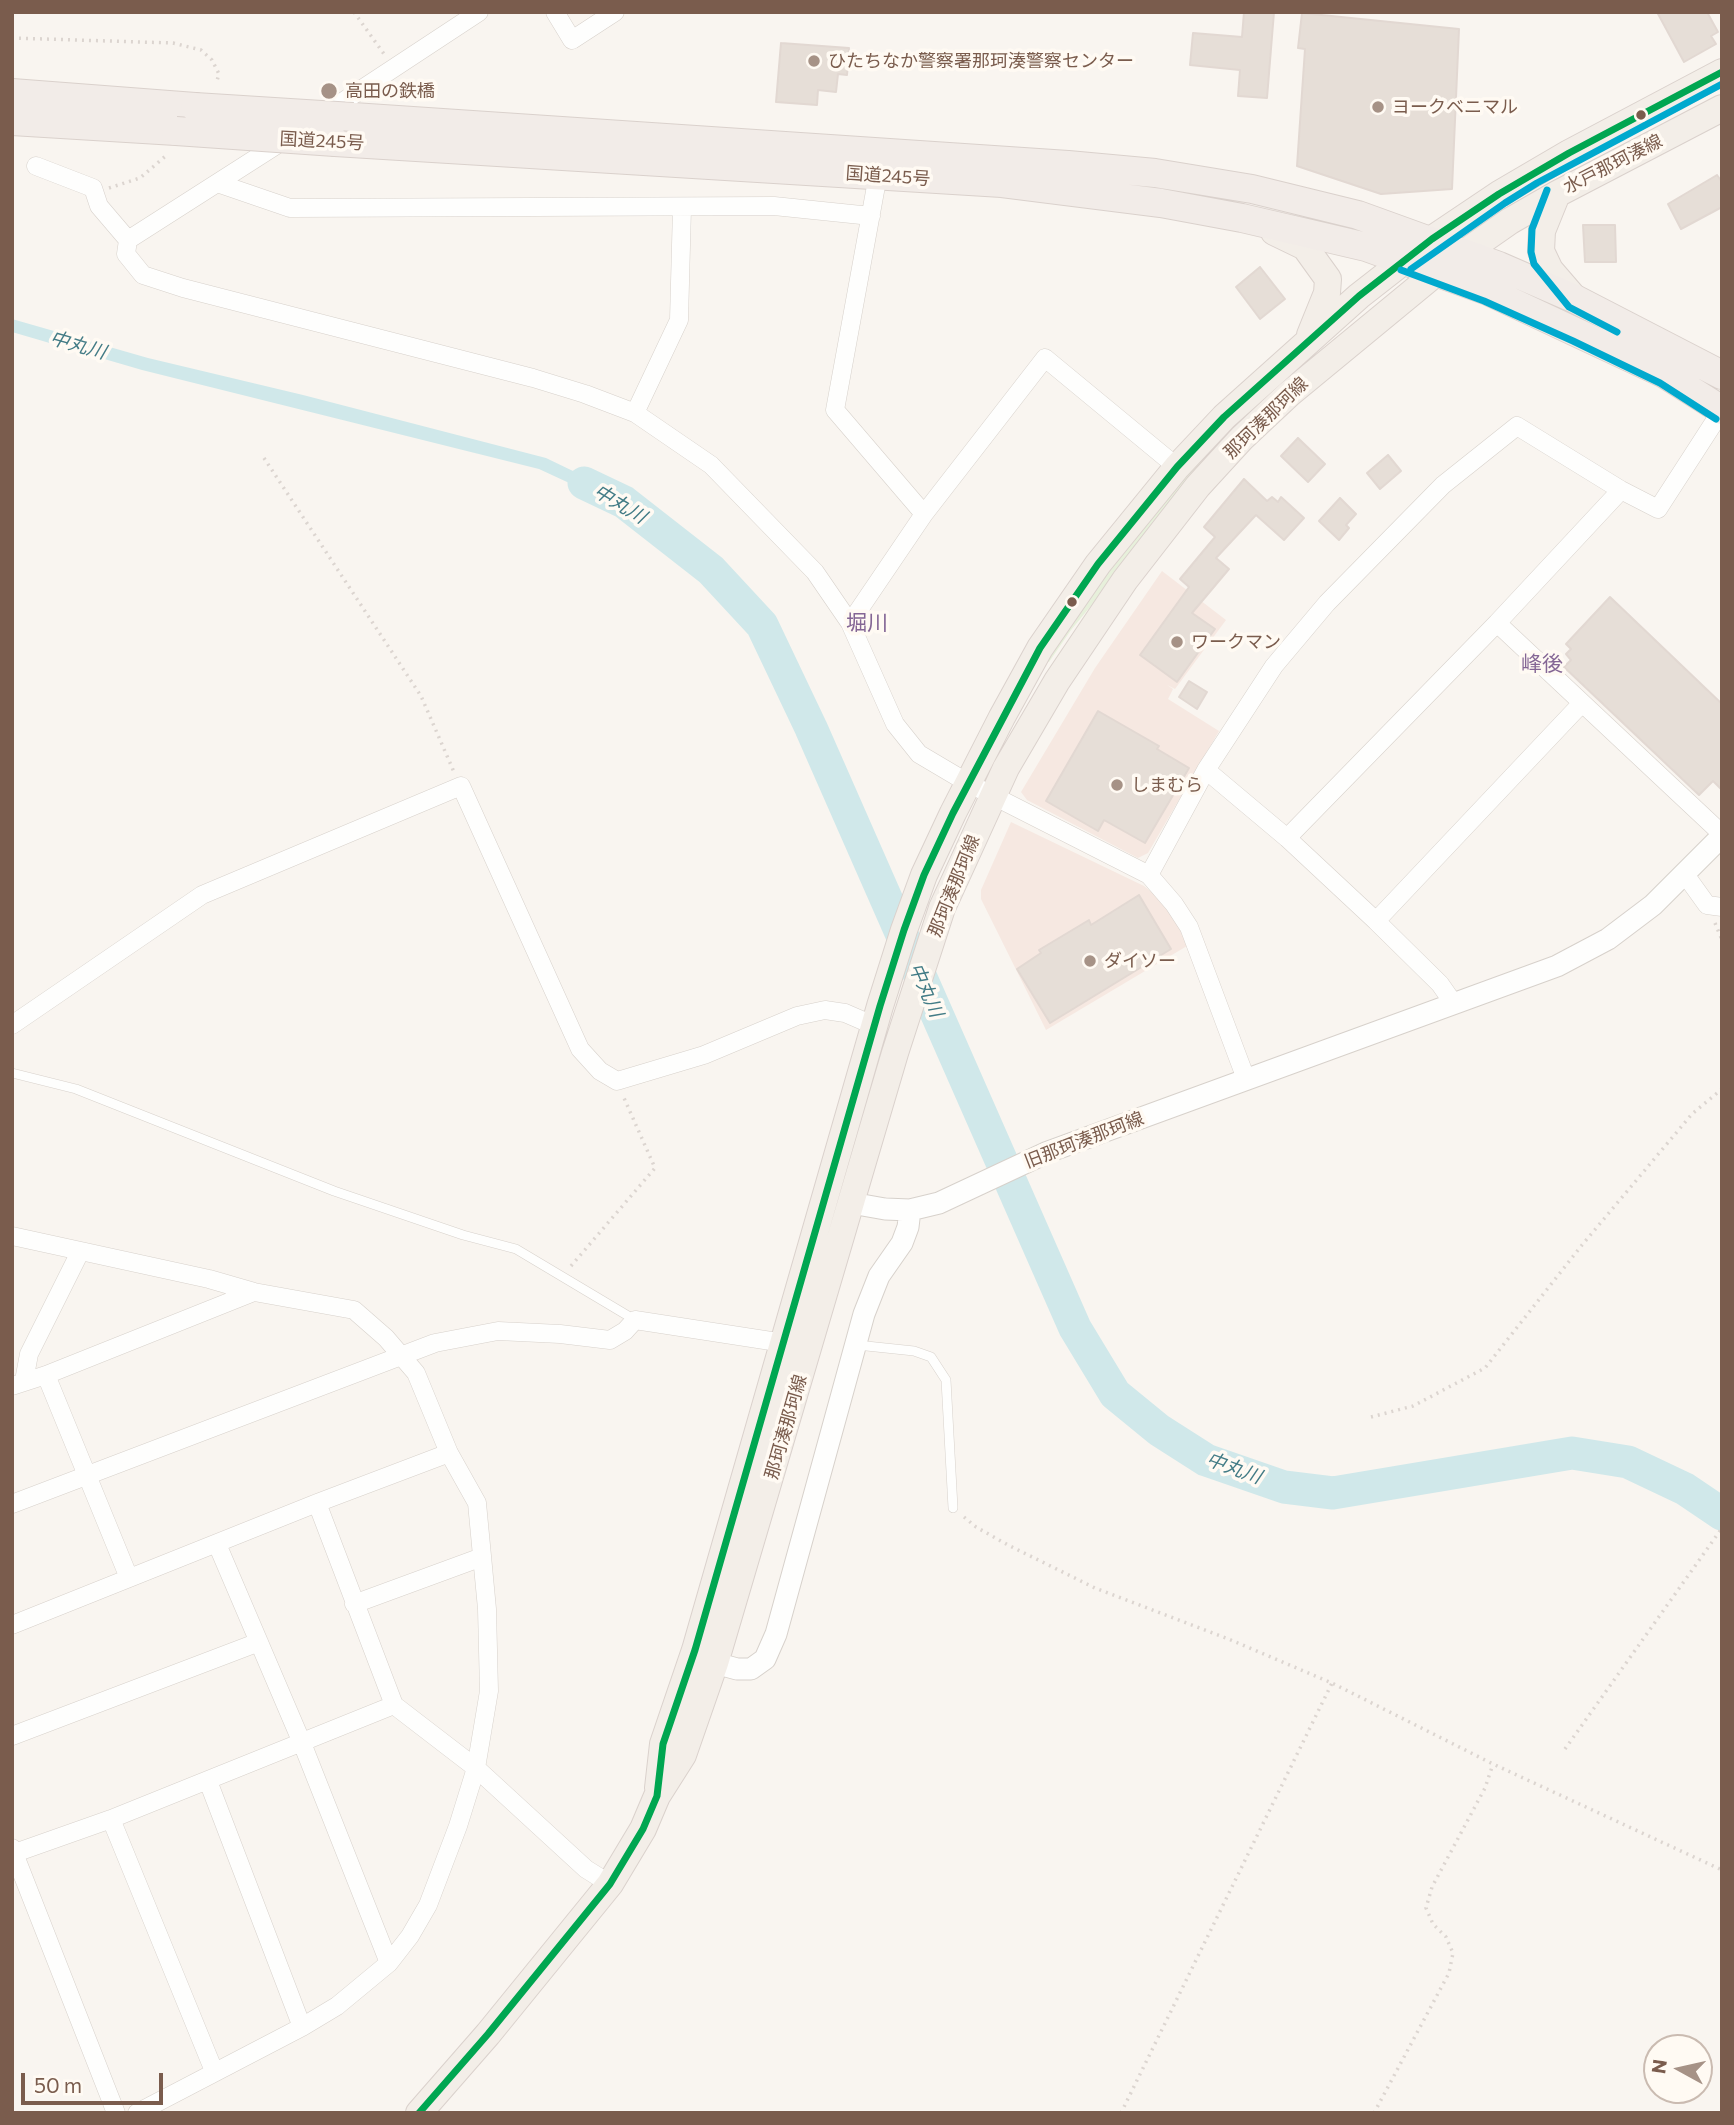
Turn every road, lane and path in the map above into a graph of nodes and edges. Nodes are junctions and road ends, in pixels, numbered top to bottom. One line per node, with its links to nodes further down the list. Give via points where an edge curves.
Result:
1 (354, 12): 5 (path)
2 (479, 12): 5 (street)
3 (555, 12): 4 (street, via 572,40)
4 (615, 12)
5 (394, 67): 12 (street)
6 (1722, 72): 17 (main road, 水戸那珂湊線, via 1541,169)
7 (12, 93): 17 (highway, 国道245号, bridge, via 1155,173 1305,201)
8 (1722, 108): 13 (main road, 水戸那珂湊線)
9 (12, 121): 11 (highway, 国道245号, bridge)
10 (36, 166): 18 (street, via 93,188 99,206)
11 (877, 176): 15 (street); 16 (highway, 国道245号, via 1002,183)
12 (219, 184): 14 (street, via 290,208); 18 (street)
13 (1557, 194): 19 (main road, 水戸那珂湊線); 22 (main road, via 1542,231 1541,251 1550,270)
14 (682, 208): 15 (street, via 774,206); 26 (street, via 679,320)
15 (871, 216): 30 (street, via 835,410)
16 (1242, 218): 20 (highway, 国道245号); 23 (main road, via 1305,247 1328,279)
17 (1432, 239): 19 (highway, 国道245号); 20 (main road, 水戸那珂湊線)
18 (128, 240): 26 (street, via 126,254 143,275 533,378)
19 (1464, 252): 21 (main road, 水戸那珂湊線); 22 (highway, 国道245号)
20 (1405, 260): 21 (highway, 国道245号); 23 (main road, 那珂湊那珂線)
21 (1437, 272): 25 (highway, 国道245号, via 1577,331 1665,374); 37 (main road, 那珂湊那珂線, via 1289,394 1198,486 1125,580 1057,681)
22 (1575, 299): 24 (highway, 国道245号)
23 (1308, 340): 28 (main road, 那珂湊那珂線)
24 (1722, 375)
25 (1722, 410): 29 (street, via 1658,509)
26 (635, 414): 31 (street, via 711,465 815,572)
27 (264, 458): 36 (path, via 421,696)
28 (1177, 467): 30 (street, via 1045,358); 35 (main road, 那珂湊那珂線, via 1098,564 1040,648)
29 (1621, 490): 32 (street); 34 (street, via 1517,426 1443,485 1327,603 1274,666)
30 (924, 514): 31 (street)
31 (850, 623): 35 (street, via 895,724 919,754)
32 (1497, 623): 33 (street); 39 (street)
33 (1582, 703): 38 (street); 43 (street)
34 (1206, 770): 39 (street); 41 (street)
35 (968, 783): 37 (street); 45 (main road, 那珂湊那珂線, via 924,875)
36 (461, 786): 46 (street, via 202,895); 49 (street, via 580,1049 600,1071)
37 (992, 796): 41 (street); 51 (main road, 那珂湊那珂線, via 942,908)
38 (1722, 835): 40 (street, 旧那珂湊那珂線)
39 (1287, 838): 43 (street)
40 (1684, 873): 42 (street, via 1707,905); 44 (street, 旧那珂湊那珂線, via 1653,905 1585,953)
41 (1149, 875): 48 (street, via 1189,927)
42 (1722, 907)
43 (1376, 921): 44 (street)
44 (1454, 1004): 48 (street, 旧那珂湊那珂線)
45 (877, 1016): 49 (street, via 825,1010 797,1016 704,1055); 58 (main road, 那珂湊那珂線)
46 (12, 1025)
47 (12, 1073): 55 (lane, via 76,1089 334,1191 516,1249)
48 (1246, 1079): 52 (street, 旧那珂湊那珂線, via 1048,1152 939,1203)
49 (617, 1081): 55 (path, via 655,1168)
50 (1722, 1089): 63 (path, via 1692,1114 1485,1368 1413,1406)
51 (851, 1203): 52 (street); 76 (main road, 那珂湊那珂線)
52 (910, 1210): 59 (street, via 902,1243 879,1276)
53 (12, 1236): 54 (street)
54 (80, 1252): 56 (street); 62 (street)
55 (563, 1275): 57 (lane)
56 (254, 1292): 60 (street, via 354,1310); 61 (street)
57 (635, 1320): 58 (street); 60 (street, via 610,1340 498,1331)
58 (784, 1343): 85 (main road, 那珂湊那珂線, via 663,1744)
59 (855, 1345): 68 (lane, via 931,1357 946,1380); 76 (street, via 776,1634 765,1659 751,1669)
60 (399, 1354): 64 (street, via 416,1373); 65 (street)
61 (46, 1375): 62 (street); 65 (street)
62 (18, 1384)
63 (1371, 1417)
64 (449, 1453): 66 (street); 71 (street, via 477,1503)
65 (86, 1475): 67 (street); 72 (street)
66 (317, 1503): 70 (street); 73 (street)
67 (12, 1504)
68 (953, 1508): 77 (path, via 975,1527 1095,1588)
69 (1722, 1528): 81 (path)
70 (217, 1544): 72 (street); 75 (street)
71 (482, 1557): 73 (street); 83 (street, via 489,1691)
72 (129, 1578): 74 (street)
73 (354, 1604): 78 (street)
74 (12, 1625)
75 (259, 1642): 79 (street); 80 (street)
76 (715, 1663): 85 (main road, 那珂湊那珂線, via 683,1755)
77 (1332, 1683): 82 (path); 96 (path)
78 (394, 1705): 80 (street); 83 (street)
79 (12, 1736)
80 (302, 1743): 84 (street); 90 (street)
81 (1565, 1749)
82 (1493, 1764): 88 (path); 97 (path, via 1485,1788 1432,1886 1426,1908 1453,1953 1449,1973)
83 (476, 1768): 89 (street, via 586,1869); 90 (street, via 428,1905)
84 (208, 1781): 86 (street); 91 (street)
85 (657, 1796): 89 (main road, 那珂湊那珂線)
86 (111, 1819): 87 (street); 92 (street)
87 (13, 1852): 93 (street)
88 (1722, 1870)
89 (610, 1884): 95 (main road, 那珂湊那珂線)
90 (389, 1963): 91 (street, via 337,2006)
91 (302, 2027): 92 (street)
92 (214, 2071): 94 (street)
93 (116, 2113)
94 (137, 2113)
95 (419, 2113)
96 (1121, 2113)
97 (1374, 2113)

